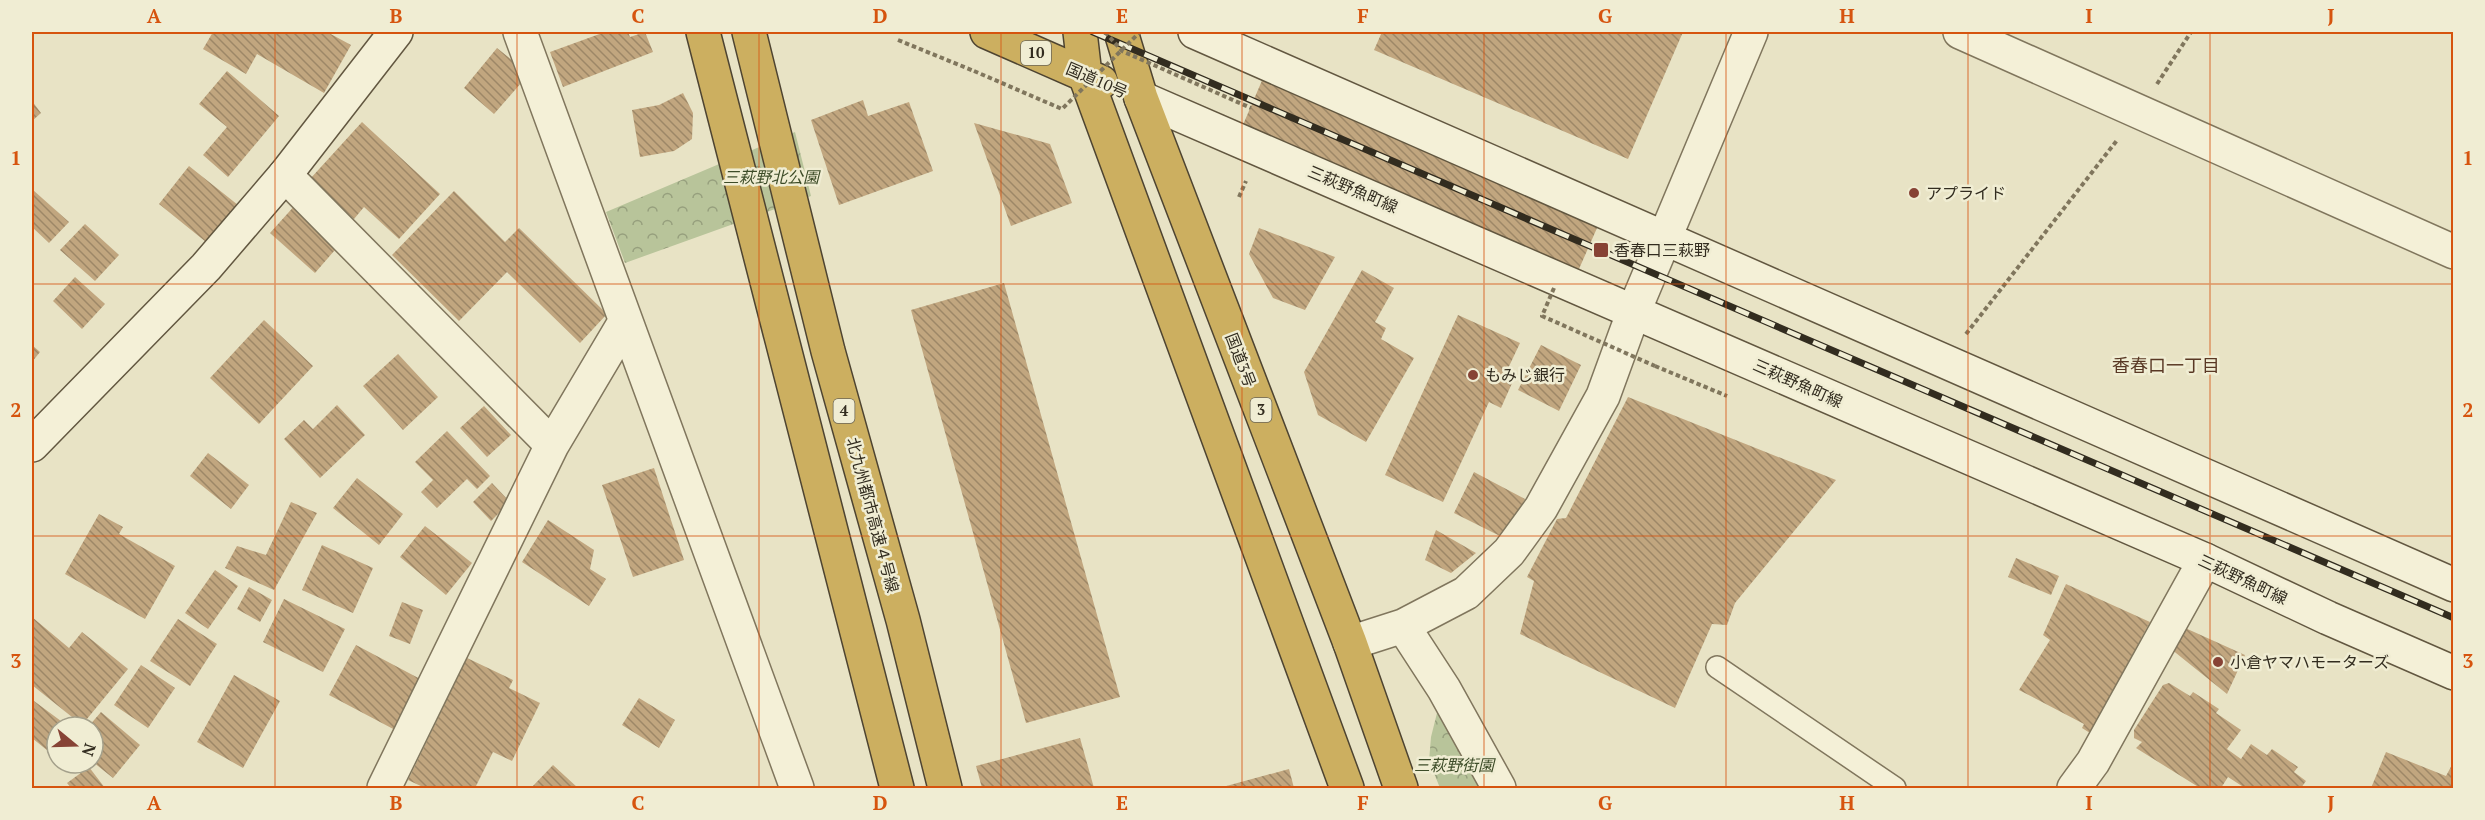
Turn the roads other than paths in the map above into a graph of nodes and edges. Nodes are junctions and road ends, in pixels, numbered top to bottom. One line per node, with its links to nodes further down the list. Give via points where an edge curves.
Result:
1 (396, 32): 13 (street)
2 (520, 32): 17 (street)
3 (703, 32): 28 (highway)
4 (749, 32): 29 (highway, 北九州都市高速４号線 / 4, via 828,351 903,620)
5 (987, 32): 11 (highway, 国道10号 / 10)
6 (1080, 32): 11 (highway)
7 (1195, 32): 14 (street)
8 (1751, 32): 14 (street)
9 (1960, 32): 15 (street)
10 (1122, 41): 12 (highway, 国道3号 / 3)
11 (1084, 75): 12 (highway, 国道10号 / 10); 30 (highway)
12 (1141, 98): 16 (street, 三萩野魚町線); 23 (highway, 国道3号 / 3)
13 (285, 175): 18 (street, via 206,267); 19 (street)
14 (1665, 239): 16 (street); 21 (street)
15 (2454, 252)
16 (1634, 311): 20 (street, 三萩野魚町線); 22 (street, via 1604,396 1541,508 1509,552 1466,592)
17 (625, 322): 19 (street); 27 (street)
18 (32, 445)
19 (552, 445): 26 (street)
20 (2205, 560): 25 (street, 三萩野魚町線); 34 (street, via 2093,762)
21 (2454, 585)
22 (1403, 626): 23 (street); 32 (street, via 1444,689)
23 (1350, 643): 31 (highway, 国道3号 / 3)
24 (1717, 667): 33 (lane)
25 (2454, 673)
26 (384, 789)
27 (796, 789)
28 (897, 789)
29 (945, 789)
30 (1347, 789)
31 (1401, 789)
32 (1499, 789)
33 (1895, 789)
34 (2074, 789)

